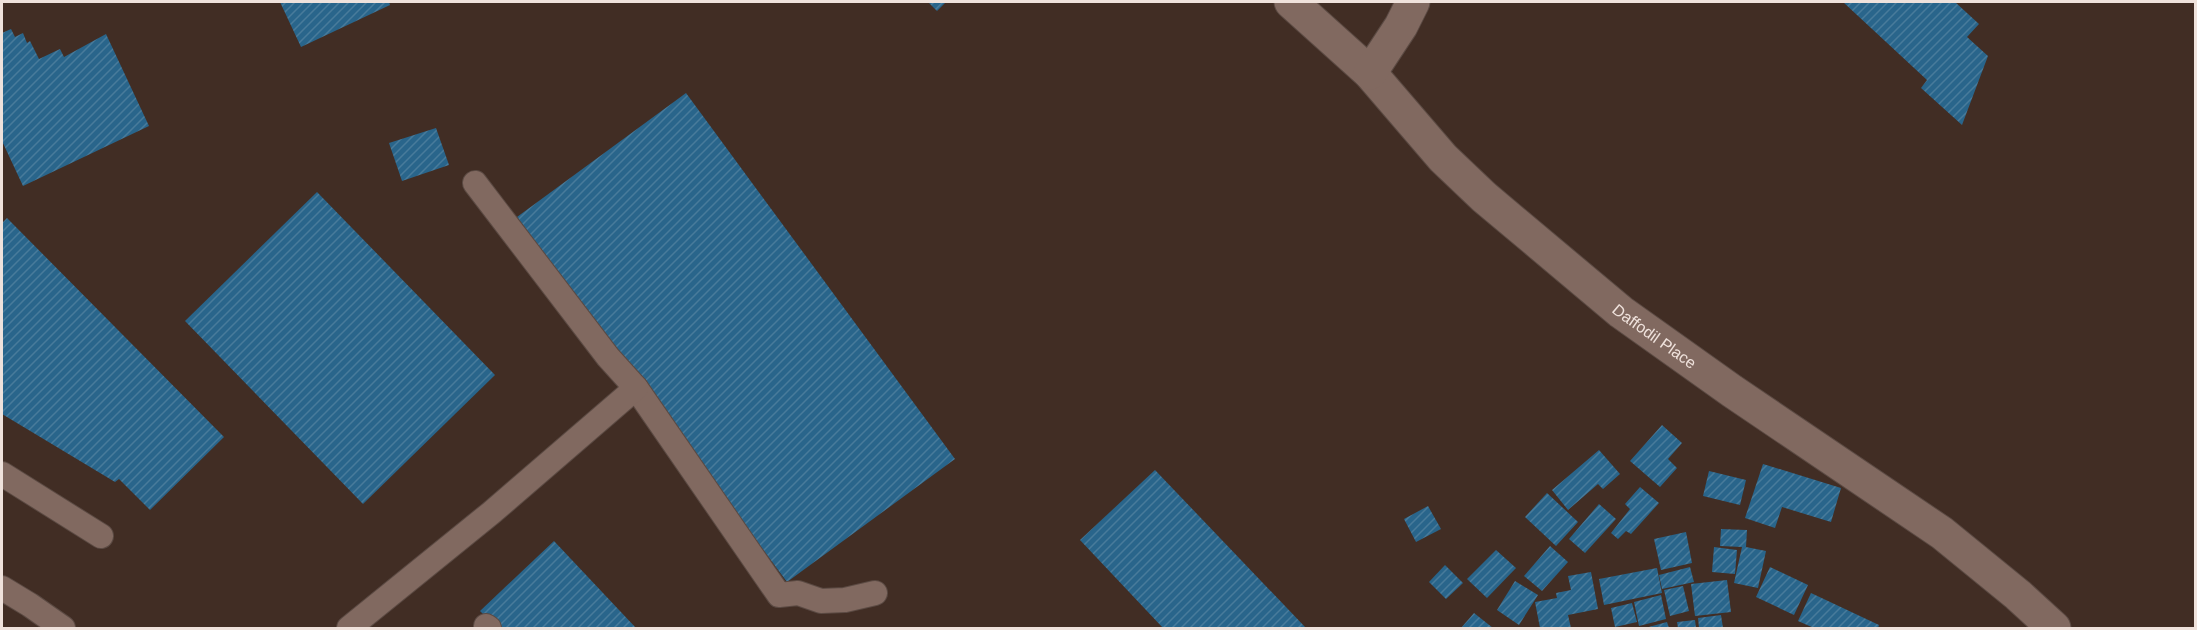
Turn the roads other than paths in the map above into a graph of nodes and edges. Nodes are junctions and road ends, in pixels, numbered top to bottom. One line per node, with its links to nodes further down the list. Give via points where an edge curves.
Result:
1 (1291, 2): 3 (street, Daffodil Place)
2 (1413, 2): 3 (street)
3 (1370, 73): 12 (street, Daffodil Place, via 1443,158 1621,312 1942,532)
4 (475, 183): 5 (lane)
5 (636, 388): 9 (lane, via 780,595 798,593 821,601); 11 (lane)
6 (2, 474): 7 (lane)
7 (100, 536)
8 (2, 588): 10 (lane)
9 (875, 593)
10 (63, 628)
11 (349, 628)
12 (2054, 628)

